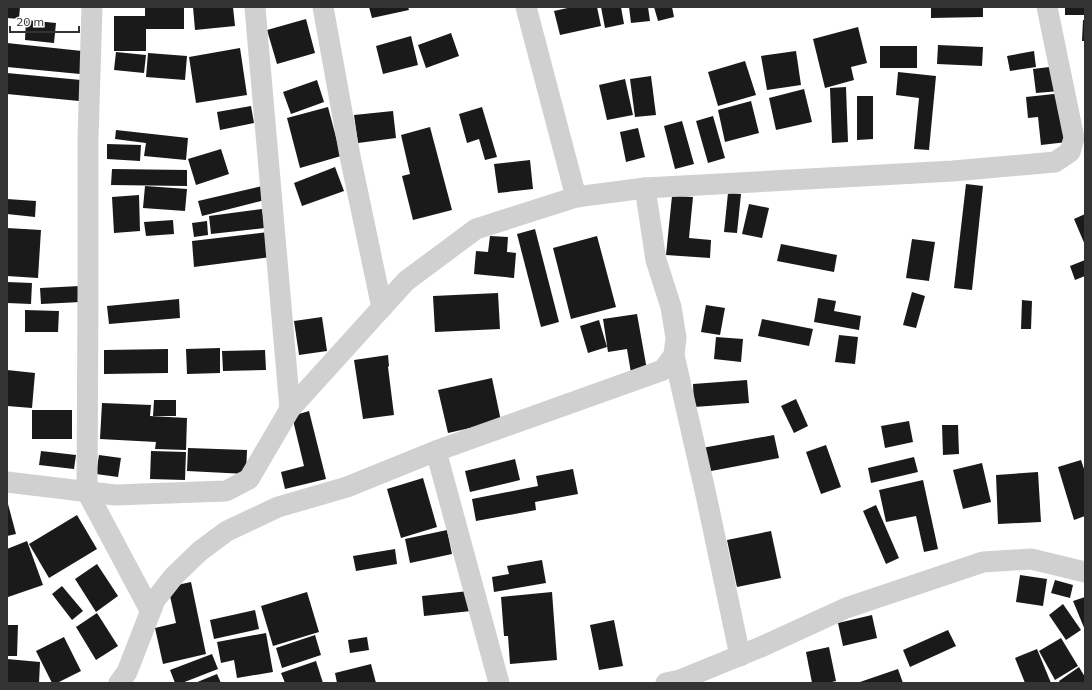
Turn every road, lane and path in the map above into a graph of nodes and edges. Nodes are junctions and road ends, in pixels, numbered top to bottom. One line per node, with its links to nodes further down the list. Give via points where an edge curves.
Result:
1 (92, 7): 13 (street, via 88,139)
2 (323, 7): 8 (street, via 350,156)
3 (526, 7): 7 (street)
4 (1047, 7): 6 (street, via 1074,138 1070,152 1055,162 953,171)
5 (256, 8): 10 (street)
6 (645, 188): 7 (street); 9 (street, via 656,260 671,307 676,338)
7 (576, 197): 8 (street, via 476,230 406,281)
8 (382, 308): 10 (street)
9 (674, 354): 11 (street, via 663,370); 16 (street)
10 (290, 409): 13 (street, via 250,479 226,491 115,495)
11 (436, 451): 15 (street, via 347,487 278,508 227,531 200,551 174,576); 18 (street)
12 (7, 482): 13 (street)
13 (87, 492): 15 (street)
14 (1085, 572): 16 (street, via 1031,559 983,562 846,608)
15 (150, 610): 17 (street, via 127,672)
16 (740, 656): 19 (street)
17 (119, 683)
18 (499, 683)
19 (666, 683)

